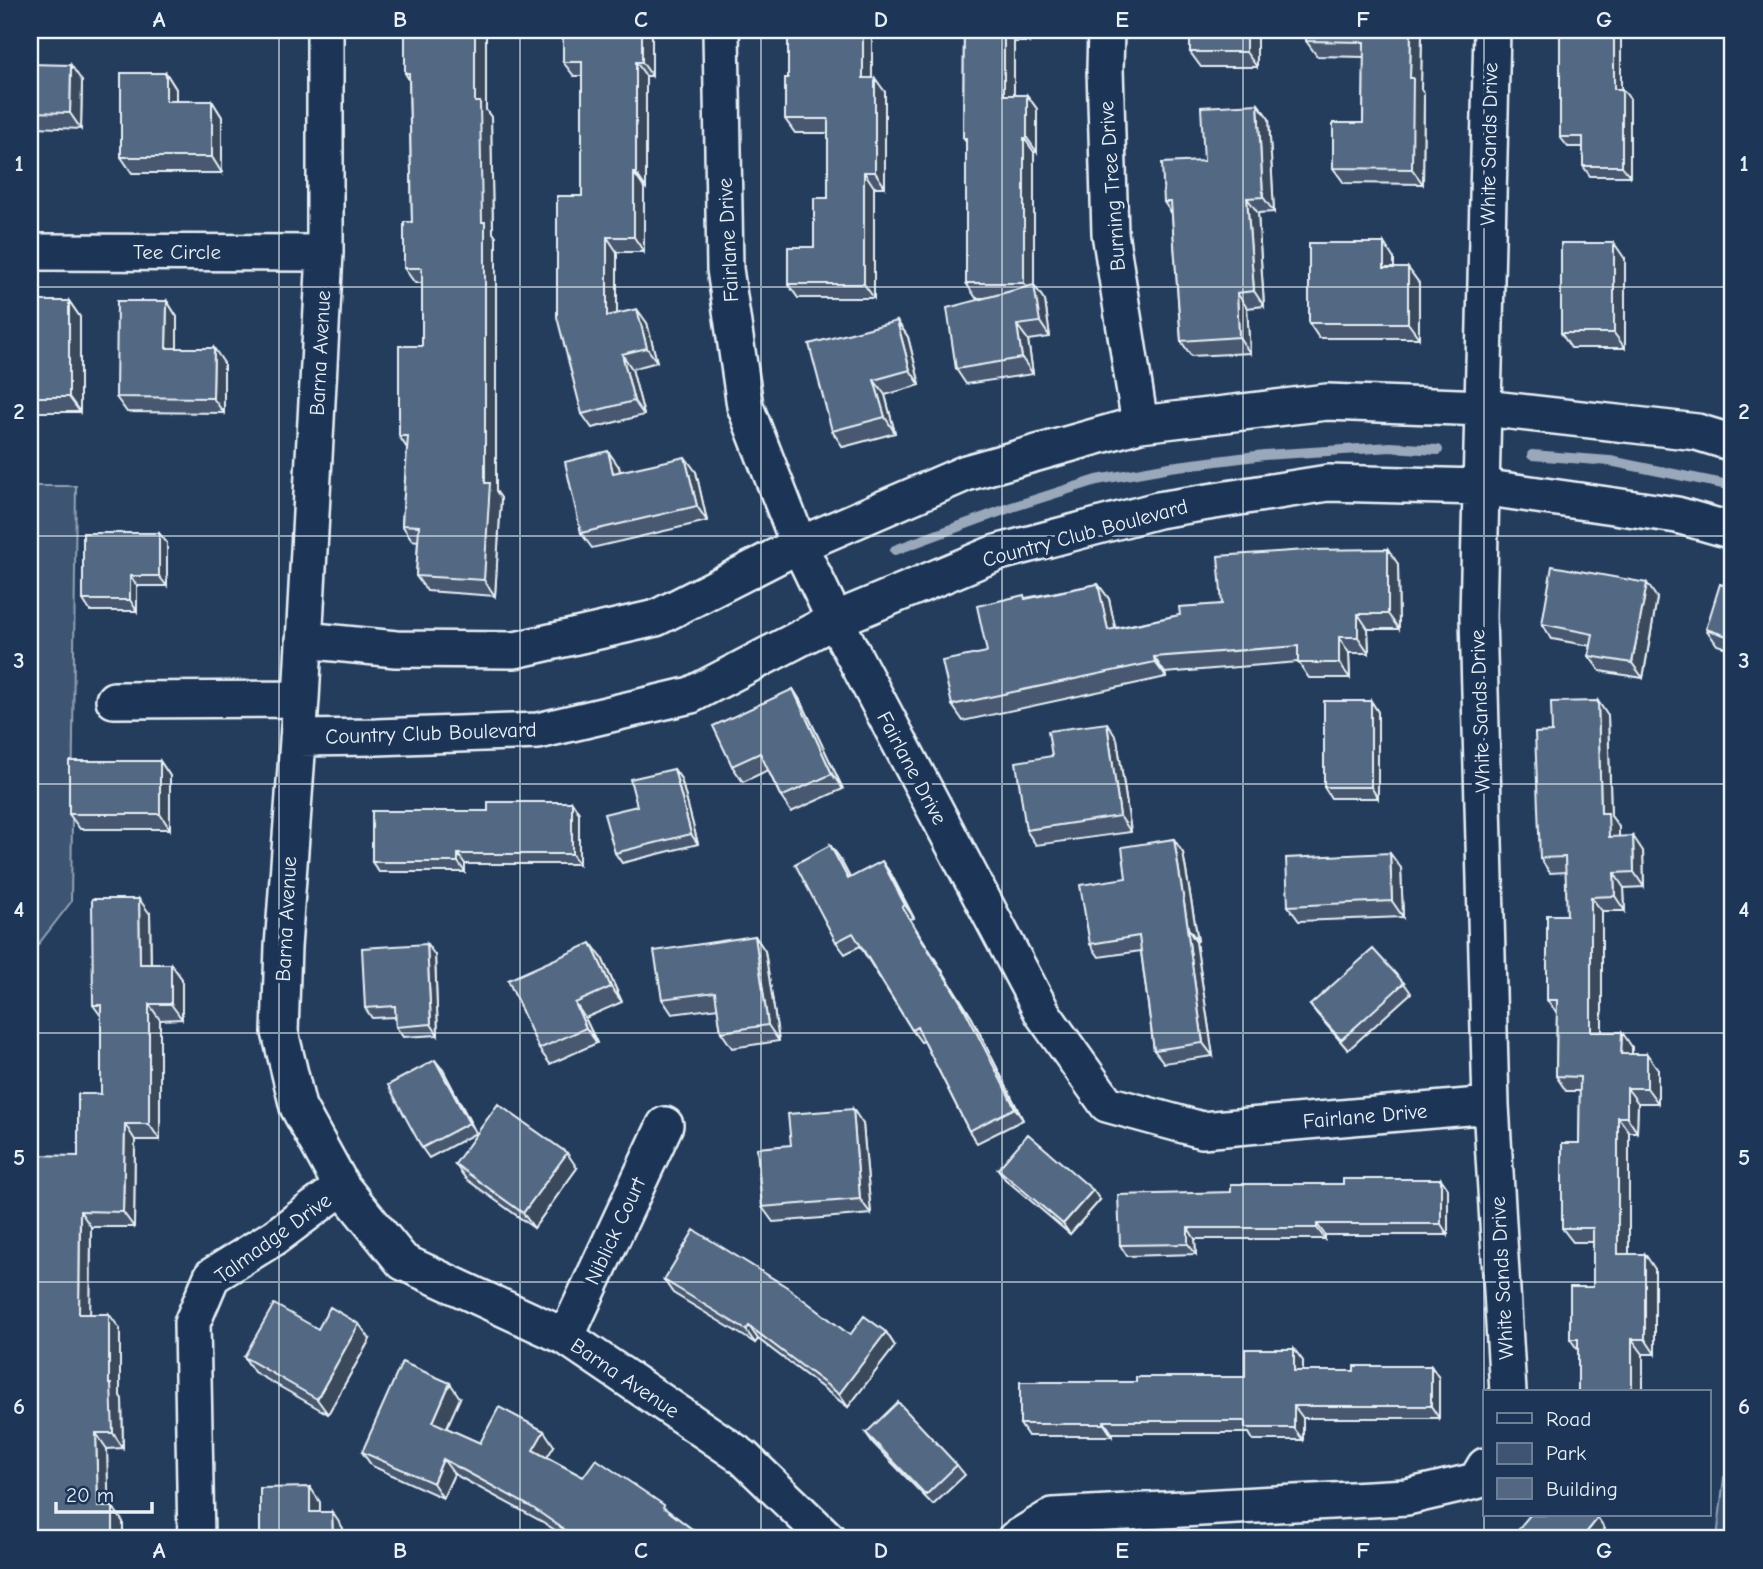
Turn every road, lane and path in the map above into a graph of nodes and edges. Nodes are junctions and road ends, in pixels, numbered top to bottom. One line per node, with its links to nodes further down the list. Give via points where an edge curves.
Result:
1 (324, 30): 6 (street, Barna Avenue)
2 (722, 30): 12 (street, Fairlane Drive, via 725,269 745,406)
3 (1106, 30): 8 (street, Burning Tree Drive, via 1110,233)
4 (1492, 30): 7 (street, White Sands Drive)
5 (30, 251): 6 (street, Tee Circle)
6 (325, 253): 14 (street, Barna Avenue)
7 (1484, 408): 8 (street, via 1326,402); 9 (street, via 1697,432); 10 (street, White Sands Drive)
8 (1140, 424): 12 (street, via 967,472)
9 (1733, 443)
10 (1481, 486): 11 (street, Country Club Boulevard, via 1677,515); 13 (street, Country Club Boulevard, via 1328,483 1158,510 996,553); 18 (street, White Sands Drive, via 1478,616)
11 (1733, 531)
12 (799, 545): 13 (street, Fairlane Drive); 14 (street, via 656,618 515,650 396,649)
13 (835, 620): 17 (street, Country Club Boulevard, via 691,695 538,731); 18 (street, Fairlane Drive, via 1043,1014 1107,1104 1202,1130)
14 (304, 640): 15 (street, Barna Avenue)
15 (301, 699): 16 (street); 17 (street, Barna Avenue)
16 (114, 701)
17 (298, 738): 20 (street, Barna Avenue, via 280,1032 298,1107)
18 (1491, 1105): 22 (street, White Sands Drive)
19 (665, 1125): 21 (street, Niblick Court)
20 (342, 1188): 21 (street, Barna Avenue, via 403,1262); 24 (street, Talmadge Drive, via 212,1276 192,1323)
21 (566, 1338): 25 (street, Barna Avenue, via 743,1457)
22 (1508, 1390)
23 (1483, 1469): 26 (street, via 1476,1481 1407,1497 1053,1516)
24 (196, 1539)
25 (828, 1539)
26 (1015, 1539)

